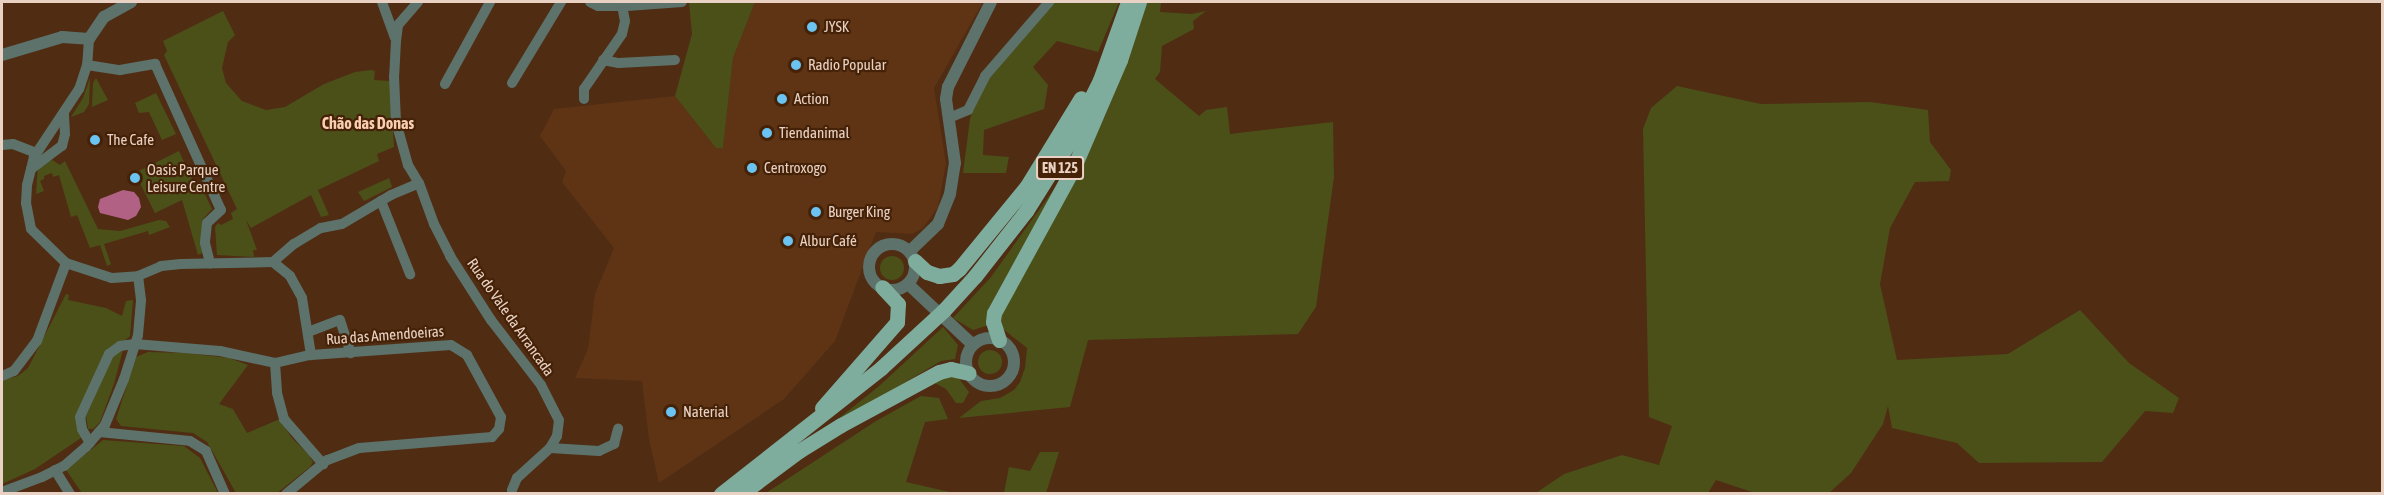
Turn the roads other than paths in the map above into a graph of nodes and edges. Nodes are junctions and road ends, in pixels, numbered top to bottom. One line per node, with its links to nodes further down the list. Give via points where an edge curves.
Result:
1 (131, 2): 14 (street, via 104,17)
2 (382, 2): 15 (street)
3 (418, 2): 15 (street, Rua do Vale da Arrancada, via 398,25)
4 (490, 2): 21 (street)
5 (561, 2): 20 (street)
6 (590, 2): 13 (street)
7 (682, 2): 13 (street)
8 (991, 2): 24 (street, via 948,87)
9 (1049, 2): 24 (street, via 985,76 968,110)
10 (1121, 2): 30 (main road, via 1095,73 1011,208 952,274 933,274)
11 (1128, 2): 38 (main road, EN 125, via 1100,80 1066,146 1026,211)
12 (1137, 2): 38 (main road, EN 125, via 1105,82 1067,156 1023,224); 40 (main road, via 1120,60 1082,149 994,313 994,330)
13 (622, 6): 17 (street, via 622,34)
14 (89, 39): 16 (street, via 62,37); 19 (street)
15 (396, 41): 28 (street, Rua do Vale da Arrancada, via 396,122 408,165)
16 (2, 55)
17 (603, 60): 18 (street); 22 (street, via 584,89)
18 (675, 60)
19 (87, 65): 23 (street); 32 (street, via 120,70 155,64 221,210 207,222)
20 (512, 83)
21 (445, 84)
22 (584, 99)
23 (64, 115): 26 (street); 27 (street, via 62,146)
24 (949, 118): 30 (street, via 954,163 950,194 938,224)
25 (2, 145): 26 (street, via 13,144)
26 (36, 153): 27 (street)
27 (29, 171): 33 (street, via 26,203 31,229)
28 (419, 183): 29 (street); 51 (street, Rua do Vale da Arrancada, via 450,256 491,320 541,385 558,420 557,436)
29 (381, 201): 31 (street, via 342,224 321,228); 34 (street)
30 (913, 256): 36 (street, via 915,274); 37 (street, via 892,243 874,252 870,274)
31 (273, 262): 32 (street); 39 (street, via 290,276 302,298)
32 (210, 263): 35 (street, via 161,266)
33 (66, 264): 35 (street, via 112,278); 47 (street, via 37,341 14,371)
34 (410, 274)
35 (138, 276): 41 (street, via 141,320)
36 (908, 284): 37 (street, via 895,290); 42 (street)
37 (882, 287): 59 (main road, via 898,304 899,316 894,327 822,407)
38 (941, 317): 60 (main road, EN 125, via 843,400); 61 (main road, EN 125, via 852,400)
39 (308, 332): 43 (street, via 340,320); 44 (street)
40 (999, 340): 42 (street, via 985,339); 46 (street, via 1010,348 1015,362 1005,382 991,387 977,383)
41 (135, 344): 45 (street, Rua das Amendoeiras, via 220,351); 49 (street, via 115,402); 50 (street, via 120,346 109,354 101,369 80,417)
42 (973, 345): 46 (street, via 967,358)
43 (351, 352): 44 (street, Rua das Amendoeiras); 52 (street, Rua das Amendoeiras, via 451,345 467,355 501,417 499,429 492,437 475,440 359,448)
44 (311, 355): 45 (street, Rua das Amendoeiras)
45 (275, 363): 52 (street, via 276,393 284,419)
46 (969, 373): 62 (main road, via 951,369 930,376 799,451)
47 (2, 376)
48 (618, 429): 51 (street, via 614,444 598,451)
49 (99, 432): 50 (street); 57 (street, via 190,441 206,451)
50 (90, 442): 53 (street)
51 (550, 448): 54 (street, via 517,478)
52 (322, 464): 58 (street, Rua das Amendoeiras)
53 (55, 470): 55 (street); 56 (street)
54 (512, 490)
55 (2, 492)
56 (70, 494)
57 (225, 494)
58 (286, 494)
59 (711, 494)
60 (721, 494)
61 (730, 494)
62 (741, 494)

